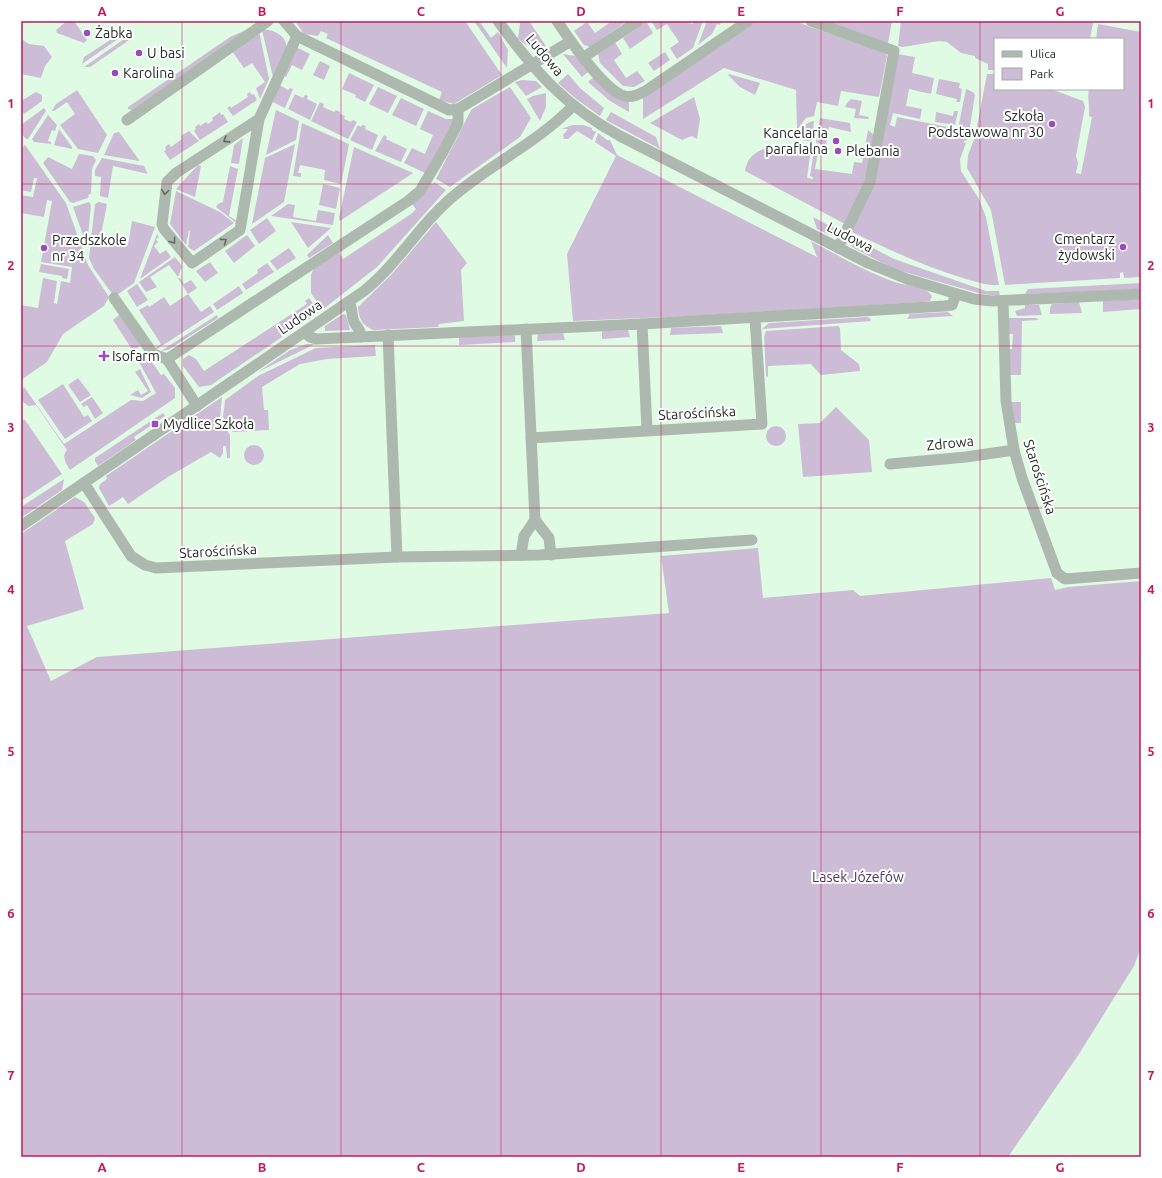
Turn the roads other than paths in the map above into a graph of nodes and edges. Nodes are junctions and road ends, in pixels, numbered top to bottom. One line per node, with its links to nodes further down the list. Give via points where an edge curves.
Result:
1 (268, 21): 16 (street)
2 (284, 21): 9 (street)
3 (498, 21): 12 (street, Ludowa)
4 (557, 21): 10 (street)
5 (638, 21): 11 (street)
6 (748, 21): 8 (street)
7 (811, 21): 17 (street, via 894,51 870,182)
8 (730, 26): 11 (street, via 647,90 635,96 624,96 614,91)
9 (297, 36): 14 (street, via 442,108); 15 (street)
10 (571, 41): 11 (street); 12 (street)
11 (584, 58)
12 (532, 65): 13 (street, Ludowa); 14 (street)
13 (572, 106): 17 (street, Ludowa, via 620,136); 22 (street, Ludowa, via 547,129 455,194 383,275)
14 (458, 109): 29 (street, via 458,123 451,138 429,178 414,196)
15 (259, 119): 15 (street, one-way to 15, via 176,173 167,182 162,224 172,241 192,263 240,230)
16 (126, 120)
17 (838, 248): 18 (street, Ludowa, via 884,271)
18 (956, 294): 21 (street, Ludowa, via 984,301); 23 (street, via 952,305 945,306)
19 (1141, 294): 21 (street, Ludowa)
20 (114, 298): 29 (street, via 153,354)
21 (1003, 301): 33 (street, Starościńska, via 1006,402)
22 (349, 302): 26 (street, Ludowa); 28 (street)
23 (755, 318): 24 (street); 31 (street, Starościńska, via 762,424)
24 (642, 324): 25 (street); 31 (street, Starościńska)
25 (526, 328): 27 (street); 32 (street)
26 (305, 332): 28 (street, via 316,339); 30 (street, Ludowa)
27 (388, 335): 28 (street); 41 (street)
28 (361, 337)
29 (167, 359): 30 (street)
30 (197, 406): 35 (street, Ludowa)
31 (647, 430): 32 (street, Starościńska)
32 (531, 438): 36 (street)
33 (1014, 450): 34 (street, Zdrowa); 42 (street, Starościńska, via 1029,499 1059,576 1065,579)
34 (890, 464)
35 (84, 483): 37 (street, Ludowa); 41 (street, Starościńska, via 131,556 150,567)
36 (535, 520): 39 (street, via 550,538); 40 (street, via 524,536)
37 (21, 526)
38 (752, 540): 39 (street, Starościńska)
39 (551, 554): 40 (street, Starościńska)
40 (521, 555): 41 (street, Starościńska)
41 (397, 557)
42 (1141, 573)

